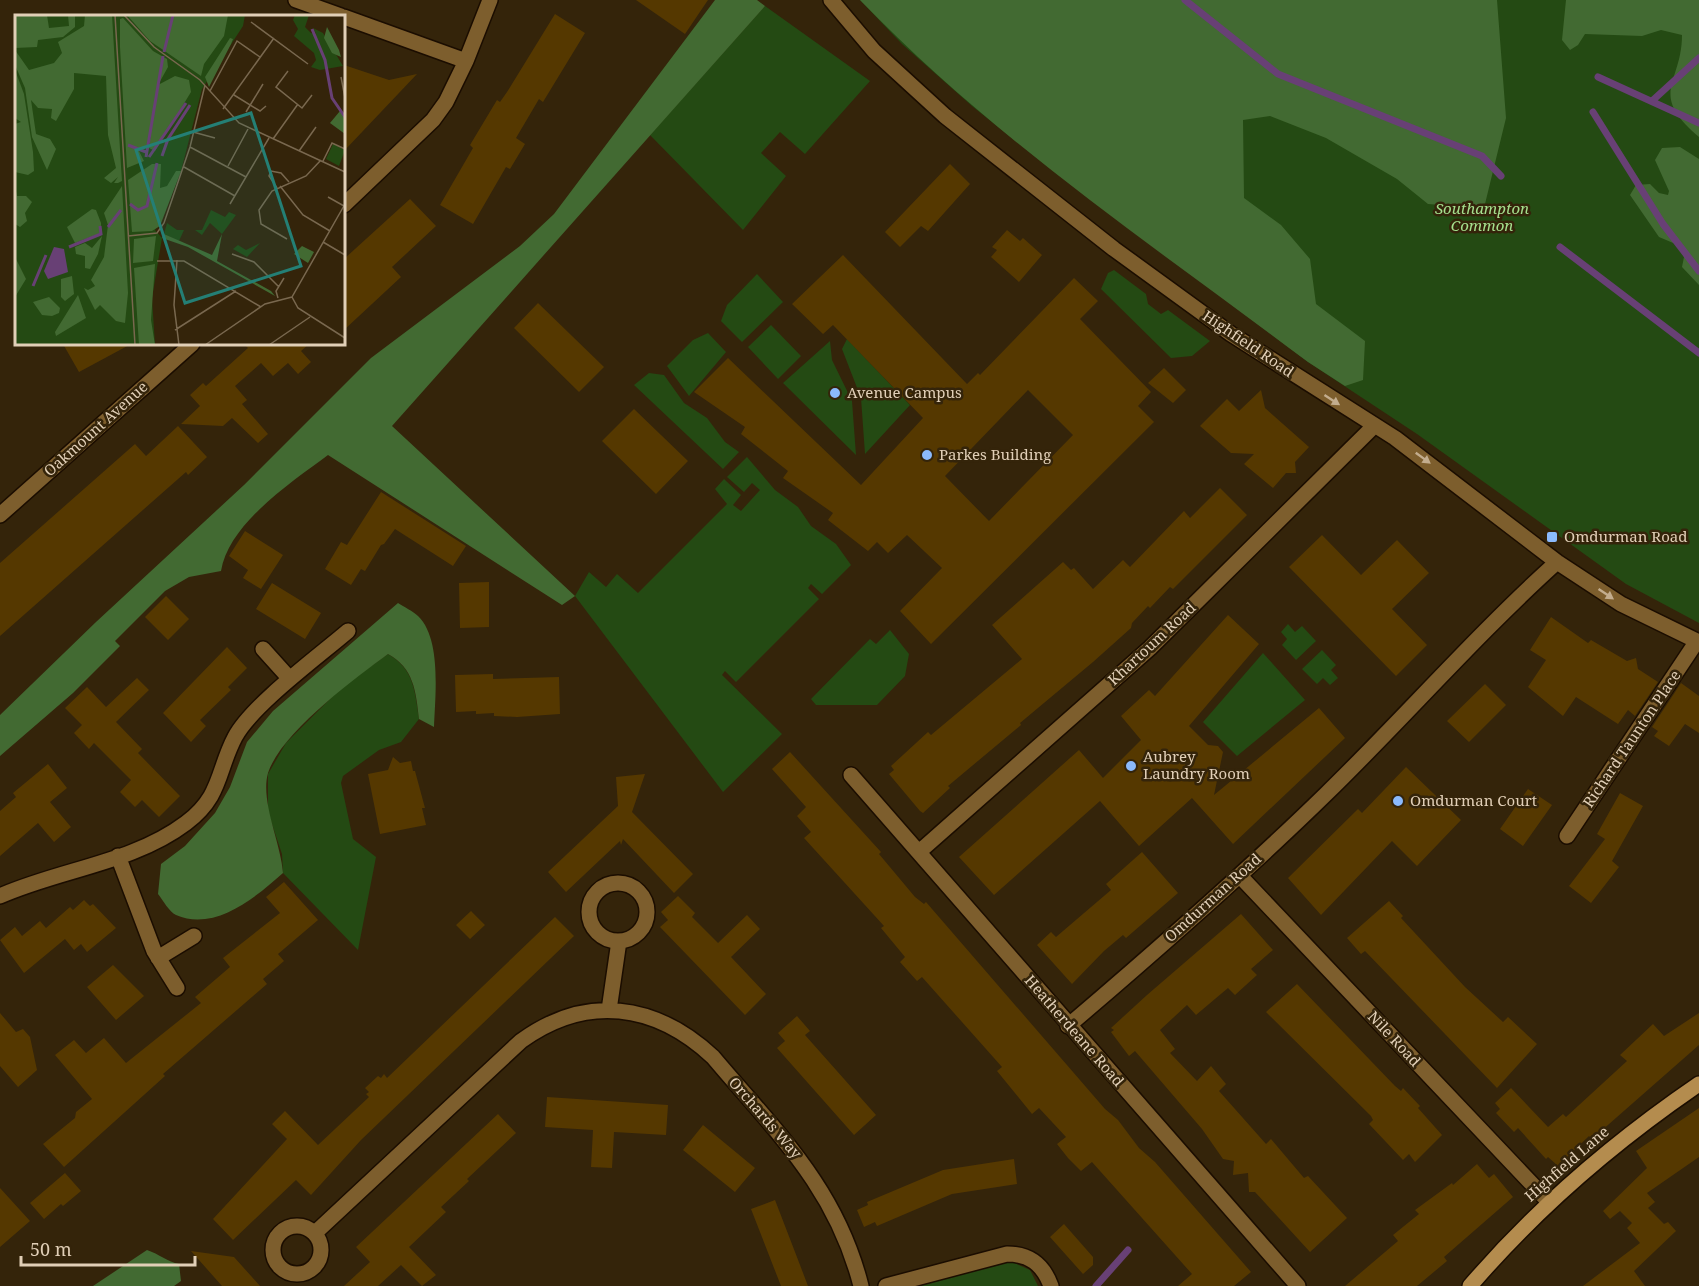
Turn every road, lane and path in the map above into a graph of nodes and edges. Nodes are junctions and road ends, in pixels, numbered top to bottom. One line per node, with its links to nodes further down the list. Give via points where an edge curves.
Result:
1 (296, 0): 4 (street)
2 (490, 0): 6 (street)
3 (831, 0): 9 (street, Highfield Road, one-way to 9, via 874,51 945,116 1114,249 1291,374)
4 (337, 15)
5 (345, 18): 6 (street)
6 (466, 61): 7 (street, via 433,120)
7 (345, 204)
8 (191, 345): 10 (street, Oakmount Avenue)
9 (1374, 426): 11 (street, Highfield Road, one-way to 11, via 1428,461); 18 (street, Khartoum Road, via 1150,648)
10 (0, 515)
11 (1557, 561): 13 (street, Highfield Road, one-way to 13, via 1621,604); 20 (street, Omdurman Road)
12 (348, 631): 15 (street)
13 (1698, 641): 17 (street, Richard Taunton Place)
14 (263, 649): 15 (street)
15 (290, 679): 19 (street, via 235,737 215,792 201,809 157,842)
16 (851, 775): 18 (street, Heatherdeane Road)
17 (1567, 836)
18 (919, 852): 27 (street, Heatherdeane Road)
19 (118, 856): 21 (street); 24 (street)
20 (1240, 876): 27 (street, Omdurman Road); 29 (street, Nile Road)
21 (0, 896)
22 (194, 936): 24 (street)
23 (619, 941): 26 (street)
24 (158, 958): 25 (street)
25 (177, 988)
26 (609, 1010): 30 (street, Orchards Way, via 571,1014 521,1041); 31 (street, Orchards Way, via 669,1027 713,1057 805,1164 840,1224)
27 (1068, 1026): 34 (street, Heatherdeane Road)
28 (1699, 1084): 29 (main road, Highfield Lane, via 1635,1129)
29 (1549, 1202): 35 (main road, Highfield Lane)
30 (315, 1233)
31 (861, 1286)
32 (886, 1286): 33 (street, via 1007,1254 1033,1260 1045,1272)
33 (1051, 1286)
34 (1298, 1286)
35 (1470, 1286)

